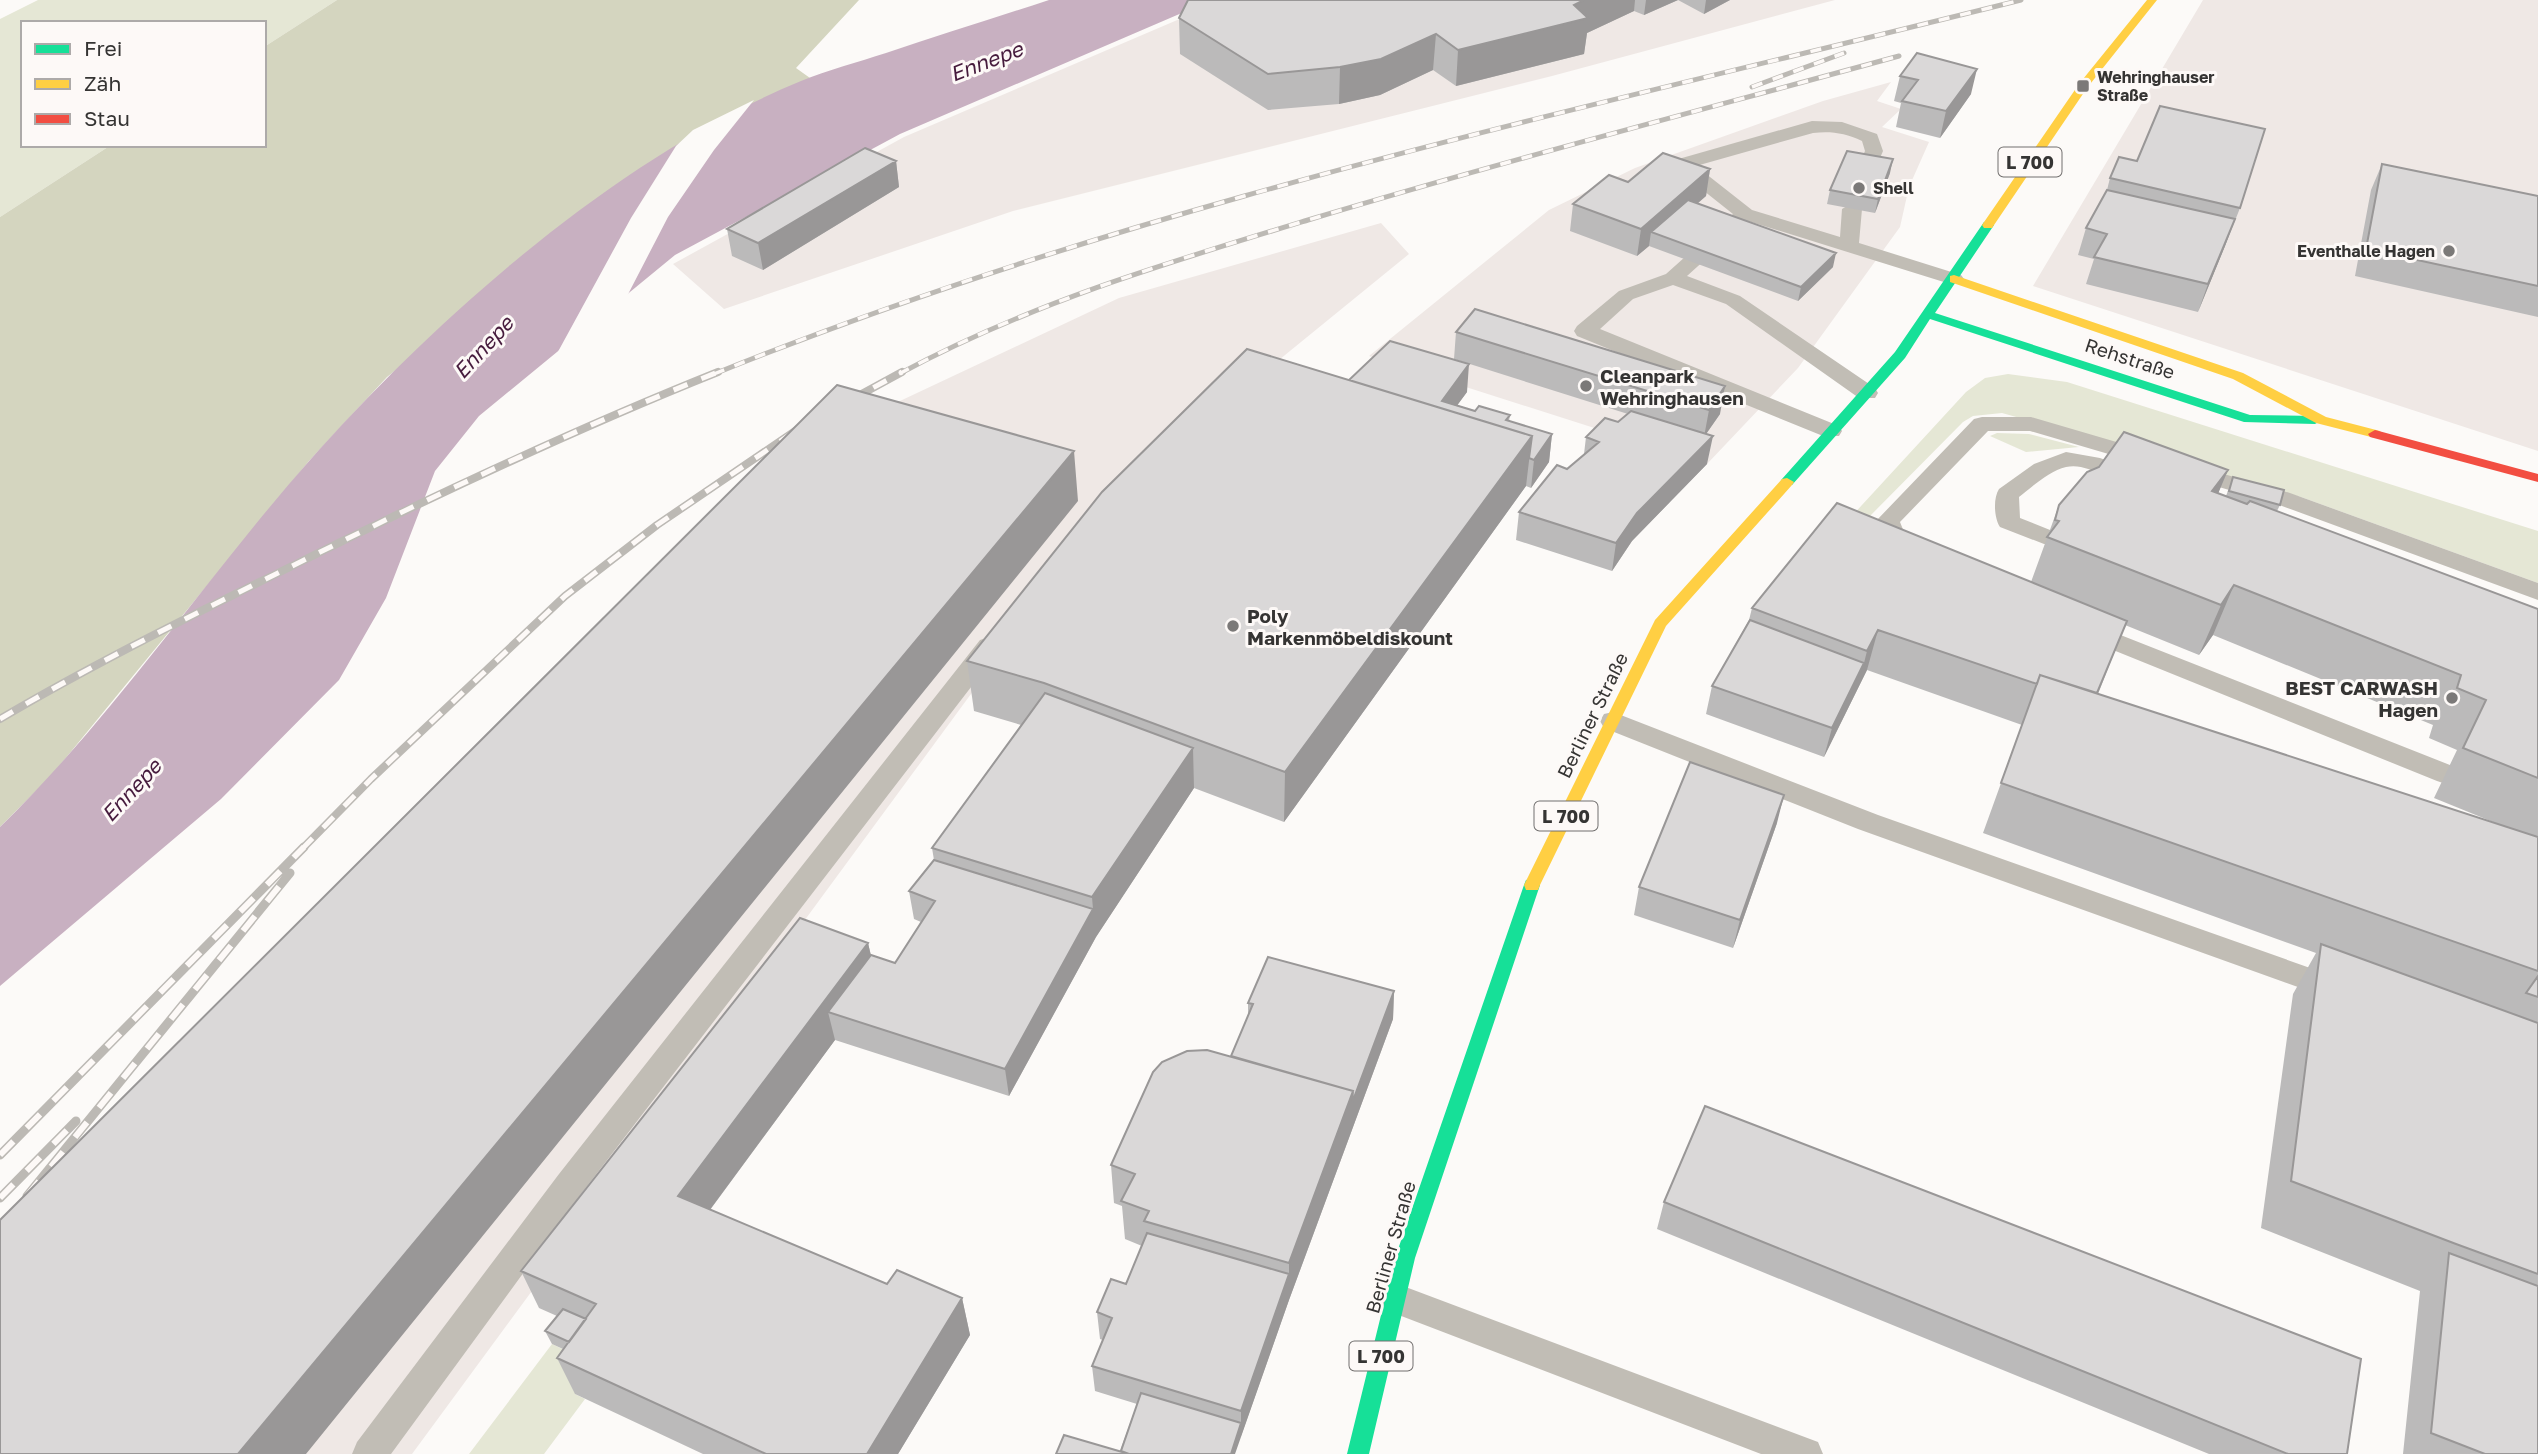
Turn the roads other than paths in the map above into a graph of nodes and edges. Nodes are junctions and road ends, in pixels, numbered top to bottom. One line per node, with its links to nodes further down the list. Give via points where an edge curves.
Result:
1 (2152, 0): 9 (main road, L 700, via 2076,96)
2 (1870, 160): 4 (lane, via 1870,138 1833,125 1682,164)
3 (1852, 209): 6 (lane)
4 (1745, 214): 5 (lane); 8 (lane)
5 (1803, 233): 6 (lane); 7 (lane)
6 (1849, 247): 9 (lane)
7 (1783, 253)
8 (1673, 278): 11 (lane); 15 (lane, via 1626,295 1585,331)
9 (1954, 279): 12 (main road, Berliner Straße / L 700); 14 (main road, Rehstraße, via 2238,376)
10 (1753, 281): 11 (lane)
11 (1733, 300): 13 (lane)
12 (1930, 315): 13 (main road, Berliner Straße / L 700); 14 (main road, Rehstraße, via 2249,419)
13 (1867, 393): 15 (main road, Berliner Straße / L 700)
14 (2320, 420): 16 (main road, Rehstraße)
15 (1831, 431): 23 (main road, Berliner Straße / L 700, via 1660,624)
16 (2538, 478)
17 (2159, 489): 18 (lane, via 2081,458 2056,459 2007,494 2008,522)
18 (2052, 539)
19 (1924, 565): 20 (lane, via 1898,546 1888,521 1982,424 2031,424 2283,498)
20 (2538, 592)
21 (2064, 621): 24 (lane)
22 (1006, 625): 27 (lane, via 570,1184)
23 (1613, 721): 25 (lane, via 1868,822); 26 (main road, Berliner Straße / L 700, via 1530,890)
24 (2446, 774)
25 (2367, 1000)
26 (1395, 1298): 28 (main road, Berliner Straße / L 700); 29 (lane)
27 (370, 1454)
28 (1358, 1454)
29 (1805, 1454)

